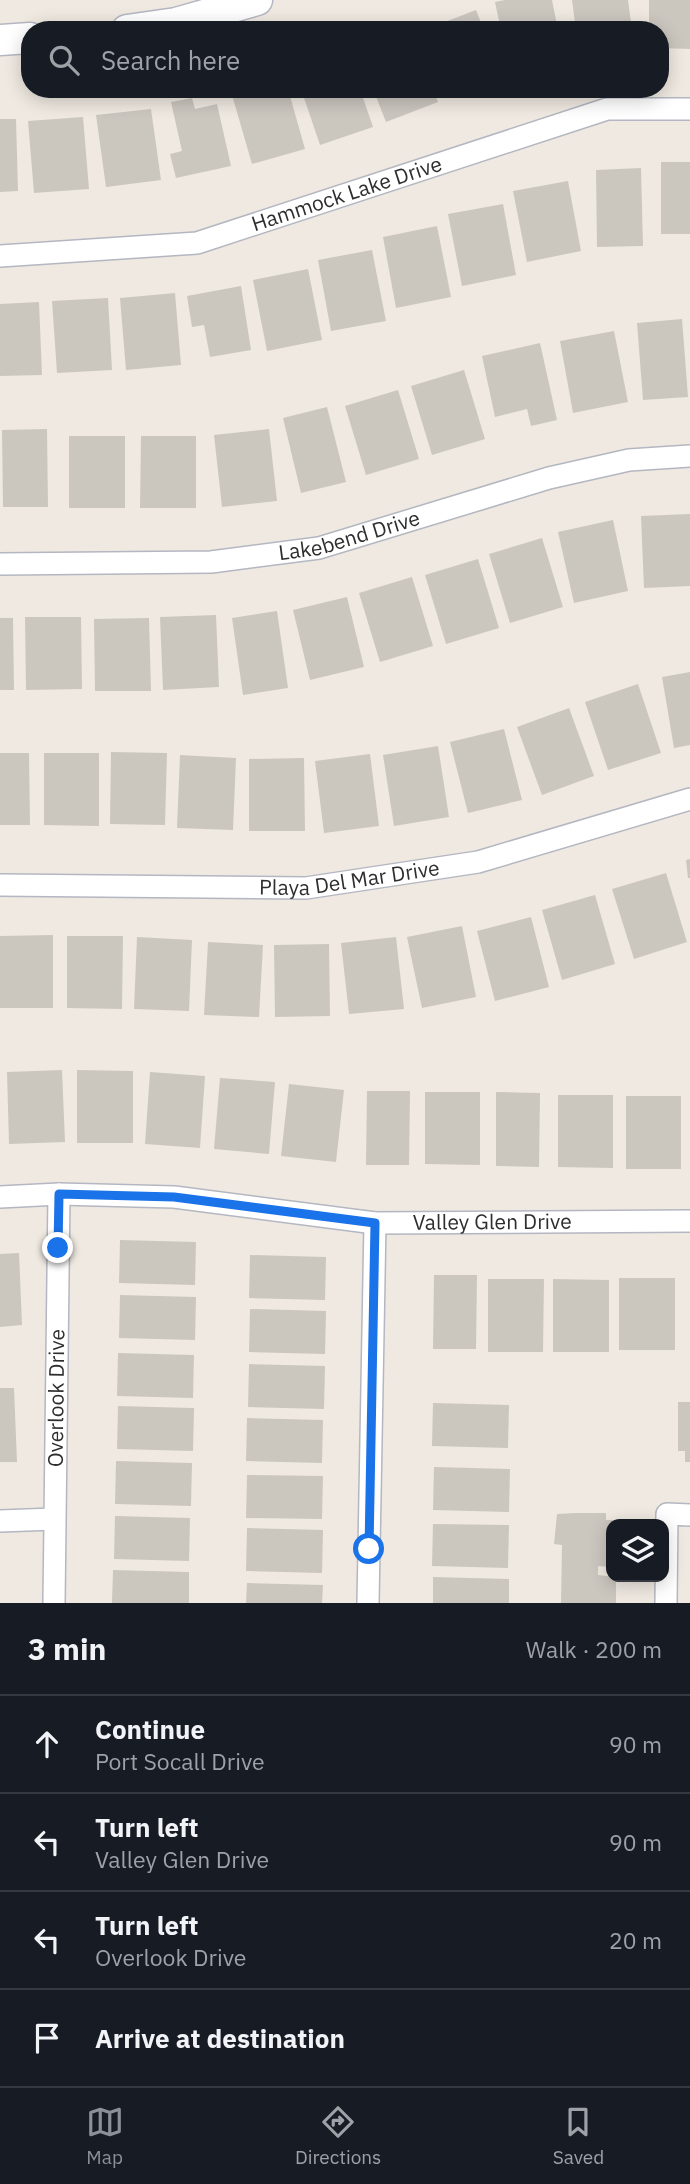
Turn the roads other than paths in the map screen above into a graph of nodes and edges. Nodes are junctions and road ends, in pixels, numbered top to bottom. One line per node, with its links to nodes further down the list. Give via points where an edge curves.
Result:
1 (257, 0): 2 (street)
2 (183, 21)
3 (21, 39): 4 (street)
4 (0, 40)
5 (690, 109): 6 (street, Hammock Lake Drive, via 607,109 197,243)
6 (0, 256)
7 (690, 456): 8 (street, Lakebend Drive, via 629,460 549,478 319,548 211,562)
8 (0, 564)
9 (690, 799): 10 (street, Playa Del Mar Drive, via 478,862 306,888)
10 (0, 885)
11 (59, 1194): 12 (street, Valley Glen Drive); 14 (street, Valley Glen Drive, via 174,1197); 16 (street, Overlook Drive)
12 (0, 1197)
13 (690, 1221): 14 (street, Valley Glen Drive)
14 (375, 1223): 19 (street)
15 (690, 1515): 20 (street, via 667,1514)
16 (54, 1519): 17 (street); 18 (street, Overlook Drive)
17 (0, 1521)
18 (54, 1603)
19 (368, 1603)
20 (666, 1603)

